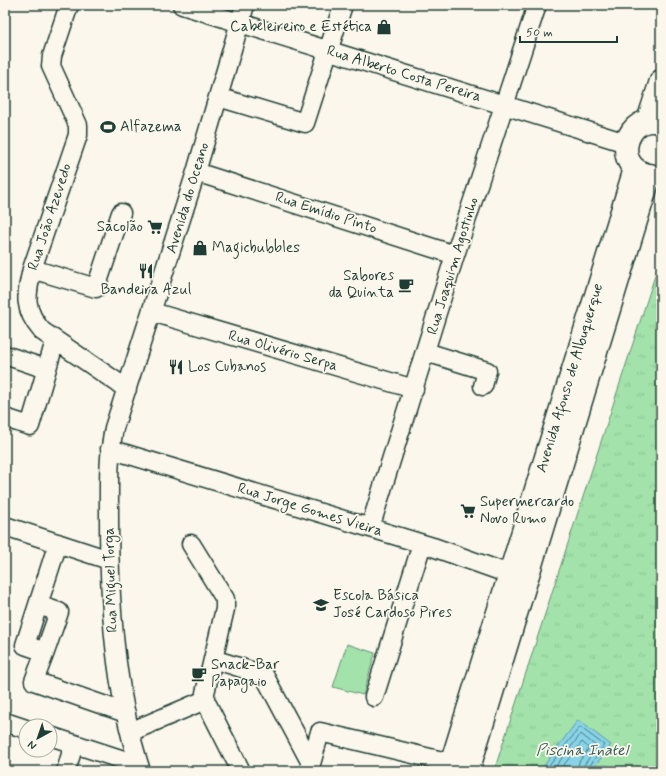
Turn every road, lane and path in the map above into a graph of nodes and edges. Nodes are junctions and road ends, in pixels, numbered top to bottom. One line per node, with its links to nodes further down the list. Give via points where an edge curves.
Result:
1 (69, 5): 17 (street, Rua João Azevedo, via 51,66 78,125 78,135)
2 (182, 5): 6 (street, Rua Alberto Costa Pereira)
3 (246, 5): 6 (street, Avenida do Oceano)
4 (343, 5): 7 (street)
5 (537, 5): 10 (street, Rua Joaquim Agostinho)
6 (240, 23): 7 (street, Rua Alberto Costa Pereira); 9 (street, Avenida do Oceano)
7 (328, 51): 9 (street, via 305,123); 10 (street, Rua Alberto Costa Pereira)
8 (661, 81): 11 (main road)
9 (218, 97): 13 (street, Avenida do Oceano)
10 (504, 105): 12 (street, Rua Alberto Costa Pereira); 16 (street, Rua Joaquim Agostinho)
11 (655, 122): 12 (main road, via 639,125 630,134)
12 (626, 143): 14 (main road, via 629,161)
13 (196, 172): 16 (street, Rua Emídio Pinto); 18 (street, Avenida do Oceano)
14 (649, 173): 34 (main road, Avenida Afonso de Albuquerque); 46 (main road, Avenida Afonso de Albuquerque)
15 (121, 213): 17 (street, via 96,288)
16 (455, 255): 20 (street, Rua Joaquim Agostinho)
17 (32, 269): 19 (street, Rua João Azevedo, via 27,290 27,307 32,320)
18 (152, 312): 24 (street, Avenida do Oceano); 25 (street, Rua Olivério Serpa)
19 (55, 341): 22 (street); 24 (street, Rua João Azevedo)
20 (426, 352): 23 (street, via 487,372); 25 (street, Rua Joaquim Agostinho)
21 (5, 355): 22 (street)
22 (46, 370): 26 (street, via 30,426)
23 (483, 386)
24 (127, 389): 27 (street, Rua Miguel Torga)
25 (414, 389): 29 (street, Rua Joaquim Agostinho)
26 (5, 418)
27 (110, 449): 29 (street, Rua Jorge Gomes Vieira); 33 (street, Rua Miguel Torga)
28 (5, 526): 30 (street)
29 (370, 528): 32 (street, Rua Jorge Gomes Vieira)
30 (58, 544): 33 (street); 38 (street, via 25,645 45,652 34,681)
31 (191, 544): 35 (street, via 225,598 225,609)
32 (422, 544): 34 (street, Rua Jorge Gomes Vieira); 36 (street)
33 (109, 560): 38 (street, Rua Miguel Torga, via 114,645)
34 (509, 574): 46 (main road, Avenida Afonso de Albuquerque)
35 (213, 659): 37 (street); 44 (street, via 264,675)
36 (374, 698)
37 (205, 700): 41 (street); 48 (street)
38 (126, 713): 41 (street, Rua Miguel Torga)
39 (5, 722): 40 (street)
40 (18, 726)
41 (130, 732): 45 (street, Rua Miguel Torga)
42 (58, 739): 43 (street)
43 (74, 744): 45 (street); 47 (street)
44 (310, 767): 46 (street, via 320,732)
45 (140, 768)
46 (456, 768)
47 (66, 771)
48 (241, 771)

